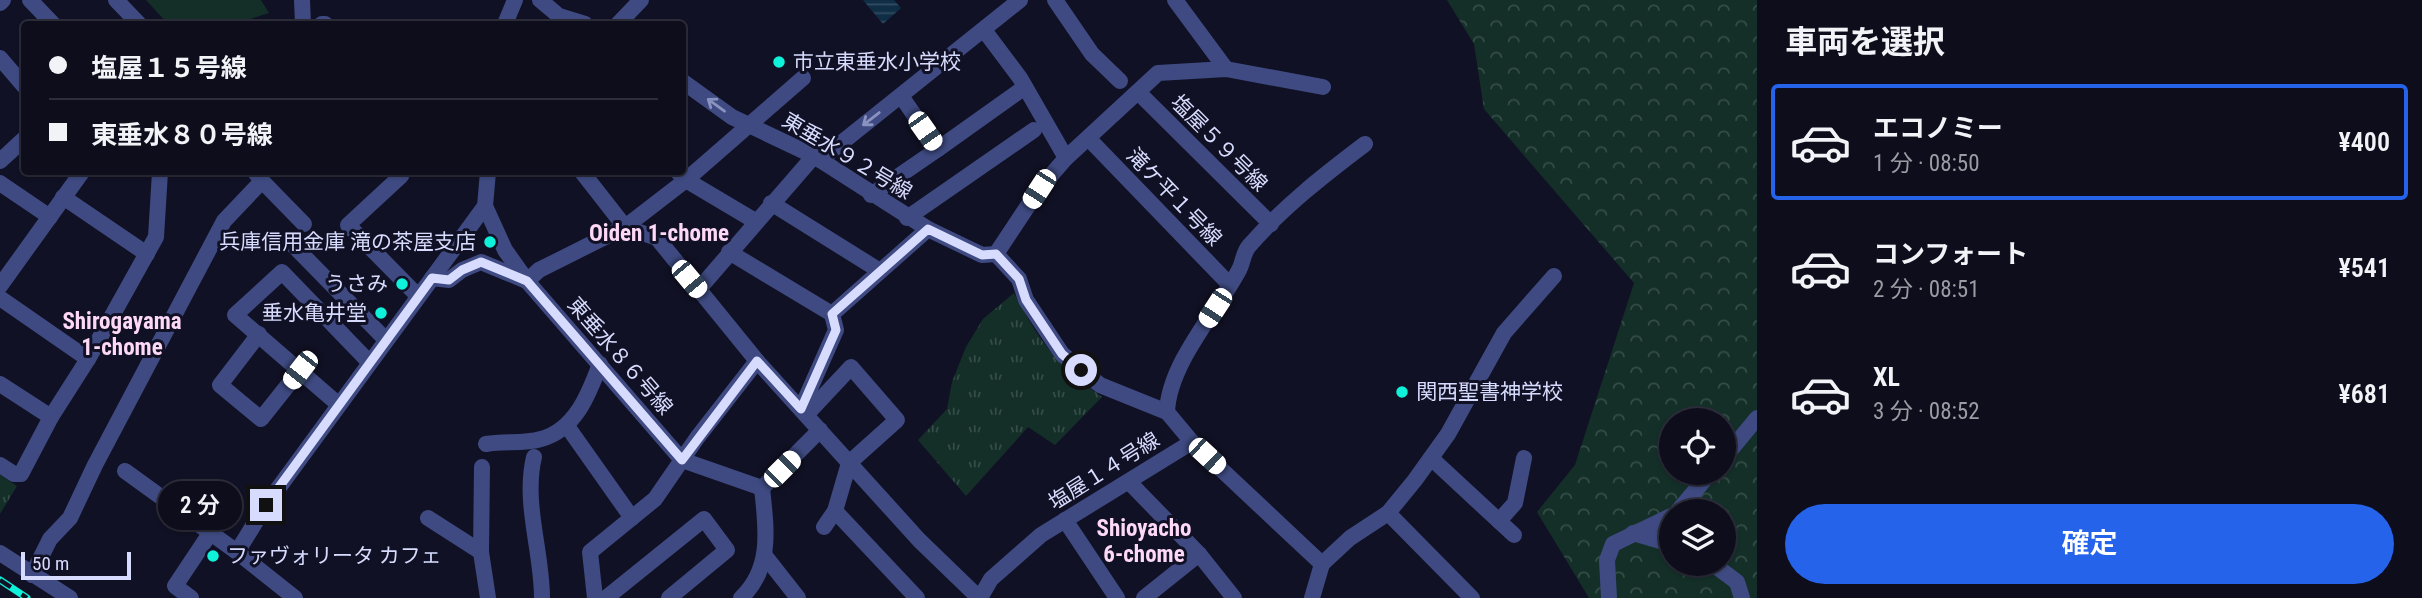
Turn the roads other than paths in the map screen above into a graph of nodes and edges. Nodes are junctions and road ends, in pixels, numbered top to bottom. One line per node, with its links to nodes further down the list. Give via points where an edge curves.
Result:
1 (30, 0): 10 (street)
2 (116, 0): 11 (street)
3 (302, 0): 12 (street)
4 (515, 0): 13 (street)
5 (540, 0): 14 (street, via 559,16)
6 (641, 0): 15 (street)
7 (1020, 0): 16 (street)
8 (1055, 0): 20 (street, via 1092,54)
9 (1175, 0): 18 (street)
10 (50, 21)
11 (136, 21)
12 (303, 21)
13 (506, 21)
14 (575, 21)
15 (621, 21)
16 (984, 30): 23 (street); 26 (street)
17 (0, 58): 21 (street)
18 (1226, 69): 24 (street); 25 (street, via 1158,73)
19 (803, 78): 27 (street)
20 (1120, 81)
21 (21, 82)
22 (686, 84): 27 (street, 東垂水９２号線, one-way to 22, via 732,117)
23 (1025, 87): 32 (street); 35 (street)
24 (1323, 87)
25 (1138, 92): 29 (street); 53 (street, 塩屋５９号線)
26 (901, 96): 32 (street); 34 (street, one-way to 34)
27 (751, 124): 34 (street, 東垂水９２号線); 36 (street)
28 (1034, 130): 50 (street)
29 (1088, 138): 35 (street); 64 (street, 滝ケ平１号線)
30 (21, 141): 33 (street)
31 (1365, 144): 53 (street, 塩屋１４号線, via 1310,186)
32 (938, 149): 45 (street)
33 (4, 151)
34 (817, 158): 45 (street, 東垂水９２号線); 47 (street)
35 (1066, 158): 59 (street, via 1039,189)
36 (686, 173)
37 (80, 175): 46 (street)
38 (160, 175): 58 (street, via 156,237)
39 (400, 175): 67 (street, via 348,225)
40 (488, 175): 48 (street)
41 (584, 175): 54 (street)
42 (259, 176): 52 (street); 88 (street, via 224,221)
43 (682, 176): 51 (street); 54 (street)
44 (0, 183): 49 (street)
45 (871, 195): 50 (street, 東垂水９２号線)
46 (63, 197): 49 (street); 58 (street)
47 (771, 203): 51 (street); 60 (street)
48 (485, 206): 62 (street); 63 (street, 東垂水８６号線, via 505,250)
49 (50, 217): 65 (street)
50 (907, 218): 55 (street, 東垂水９２号線)
51 (755, 221): 57 (street)
52 (304, 224)
53 (1271, 224): 64 (street, 塩屋１４号線, via 1246,249)
54 (625, 227): 63 (street, via 539,270); 66 (street, via 656,238)
55 (928, 229): 59 (street, 東垂水９２号線, via 982,255); 60 (street)
56 (290, 242): 71 (street)
57 (729, 252): 66 (street); 69 (street)
58 (147, 254): 72 (street)
59 (996, 254): 80 (street, via 1019,279 1026,300 1062,354 1100,386)
60 (880, 271): 69 (street)
61 (1553, 276): 90 (street, via 1504,332)
62 (432, 278): 63 (street, via 449,280 481,262); 67 (street)
63 (527, 281): 75 (street, 東垂水８６号線)
64 (1230, 285): 80 (street, 塩屋１４号線, via 1194,341 1168,397)
65 (0, 286)
66 (698, 290): 73 (street)
67 (418, 296): 71 (street)
68 (0, 298): 72 (street)
69 (832, 314): 79 (street, via 836,330)
70 (259, 334): 74 (street, via 234,315 282,272); 76 (street); 76 (street, via 220,385 261,419)
71 (386, 340): 74 (street)
72 (88, 359): 81 (street)
73 (757, 361): 79 (street); 92 (street)
74 (369, 362): 78 (street)
75 (600, 364): 83 (street); 92 (street, 東垂水８６号線)
76 (300, 370): 78 (street)
77 (0, 384): 81 (street)
78 (339, 405): 112 (street)
79 (803, 412): 84 (street); 93 (street, via 851,367 897,420)
80 (1167, 412): 85 (street, 塩屋１４号線)
81 (51, 417): 94 (street, via 21,474)
82 (1757, 418): 87 (street)
83 (567, 426): 86 (street, via 542,439); 103 (street)
84 (820, 430): 93 (street); 98 (street)
85 (1192, 442): 96 (street, 塩屋１４号線); 117 (street)
86 (486, 443)
87 (1736, 443)
88 (100, 454): 108 (street); 118 (street, via 70,518 50,539)
89 (534, 457): 125 (street, via 529,489)
90 (1431, 458): 101 (street); 105 (street)
91 (1524, 458): 105 (street, via 1515,503)
92 (682, 460): 98 (street); 103 (street, via 655,499)
93 (849, 463): 100 (street); 132 (street)
94 (0, 465)
95 (482, 467): 113 (street)
96 (1129, 483): 104 (street, 塩屋１４号線); 115 (street)
97 (1701, 485): 99 (street)
98 (762, 488): 116 (street)
99 (1688, 499)
100 (835, 512): 107 (street); 131 (street)
101 (1388, 513): 117 (street); 137 (street)
102 (428, 518): 113 (street)
103 (632, 518): 126 (street, via 590,552)
104 (1065, 520): 132 (street, 塩屋１４号線, via 1005,566); 133 (street)
105 (1499, 521): 110 (street)
106 (1659, 521): 109 (street)
107 (824, 527)
108 (211, 532): 112 (street); 122 (street, via 175,586)
109 (1633, 533): 111 (street); 138 (street, via 1613,544 1607,560)
110 (1514, 535)
111 (1659, 541)
112 (237, 552): 123 (street)
113 (481, 552): 124 (street)
114 (0, 553): 118 (street)
115 (1199, 554): 134 (street); 135 (street)
116 (765, 555): 129 (street, via 757,577); 130 (street)
117 (1322, 564): 136 (street)
118 (32, 575): 121 (street)
119 (1729, 576): 139 (street, via 1737,582)
120 (626, 592): 127 (street); 128 (street, via 704,519 727,550)
121 (70, 598)
122 (191, 598)
123 (295, 598)
124 (488, 598)
125 (542, 598)
126 (595, 598)
127 (606, 598)
128 (669, 598)
129 (741, 598)
130 (798, 598)
131 (917, 598)
132 (979, 598)
133 (1117, 598)
134 (1144, 598)
135 (1234, 598)
136 (1311, 598)
137 (1472, 598)
138 (1609, 598)
139 (1742, 598)

